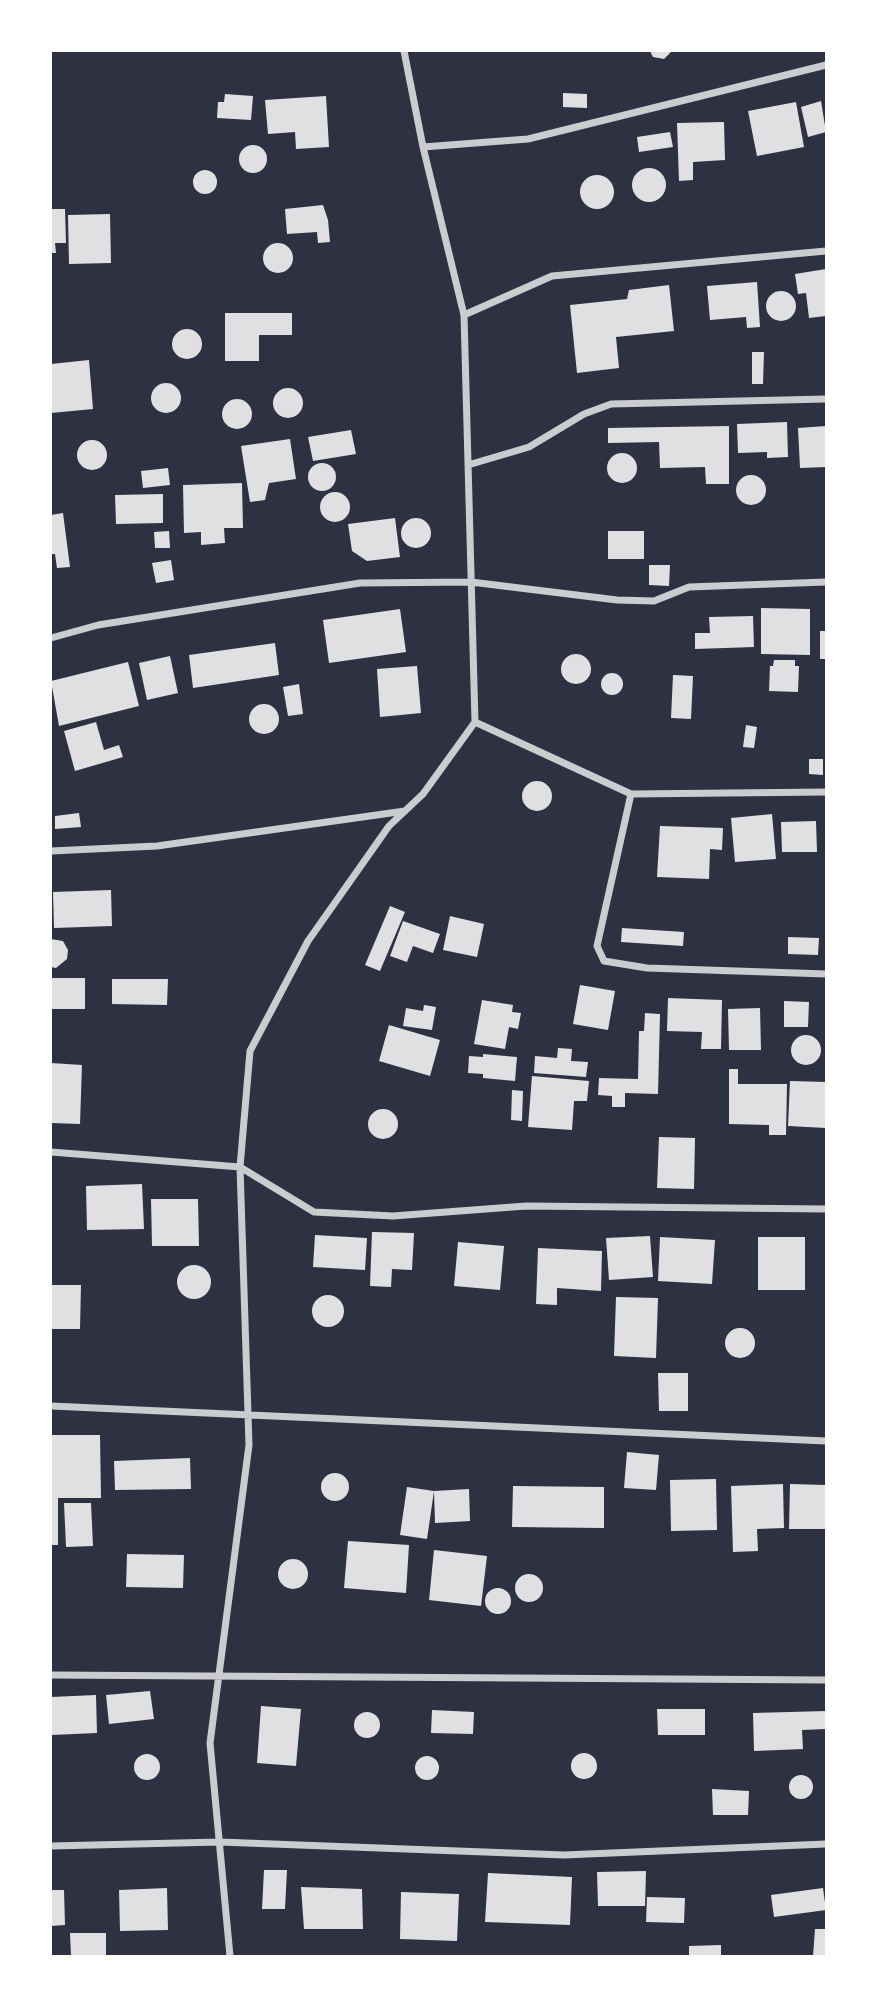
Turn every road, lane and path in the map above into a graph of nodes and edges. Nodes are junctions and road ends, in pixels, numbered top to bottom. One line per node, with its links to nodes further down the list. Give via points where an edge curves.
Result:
1 (404, 51): 3 (street)
2 (826, 65): 3 (street, via 528,139)
3 (423, 148): 5 (street)
4 (826, 251): 5 (street, via 552,276)
5 (464, 315): 7 (street)
6 (826, 399): 7 (street, via 611,404 529,447)
7 (468, 465): 8 (street)
8 (471, 582): 9 (street, via 654,601 689,587); 10 (street, via 360,583 99,625); 11 (street)
9 (826, 582)
10 (51, 638)
11 (475, 722): 13 (street); 14 (street, via 423,794)
12 (826, 792): 13 (street)
13 (631, 794): 16 (street, via 597,946 604,961 647,968)
14 (405, 811): 15 (street, via 157,846); 18 (street, via 389,826 308,941 250,1051)
15 (51, 851)
16 (826, 974)
17 (51, 1152): 18 (street)
18 (240, 1167): 19 (street, via 314,1212 393,1216 526,1206); 21 (street)
19 (826, 1209)
20 (51, 1406): 21 (street)
21 (249, 1414): 22 (street); 24 (street, via 249,1445)
22 (826, 1441)
23 (51, 1675): 24 (street)
24 (219, 1678): 25 (street); 26 (street, via 210,1743)
25 (826, 1679)
26 (220, 1842): 27 (street, via 564,1856); 28 (street); 29 (street)
27 (826, 1844)
28 (51, 1846)
29 (230, 1956)

